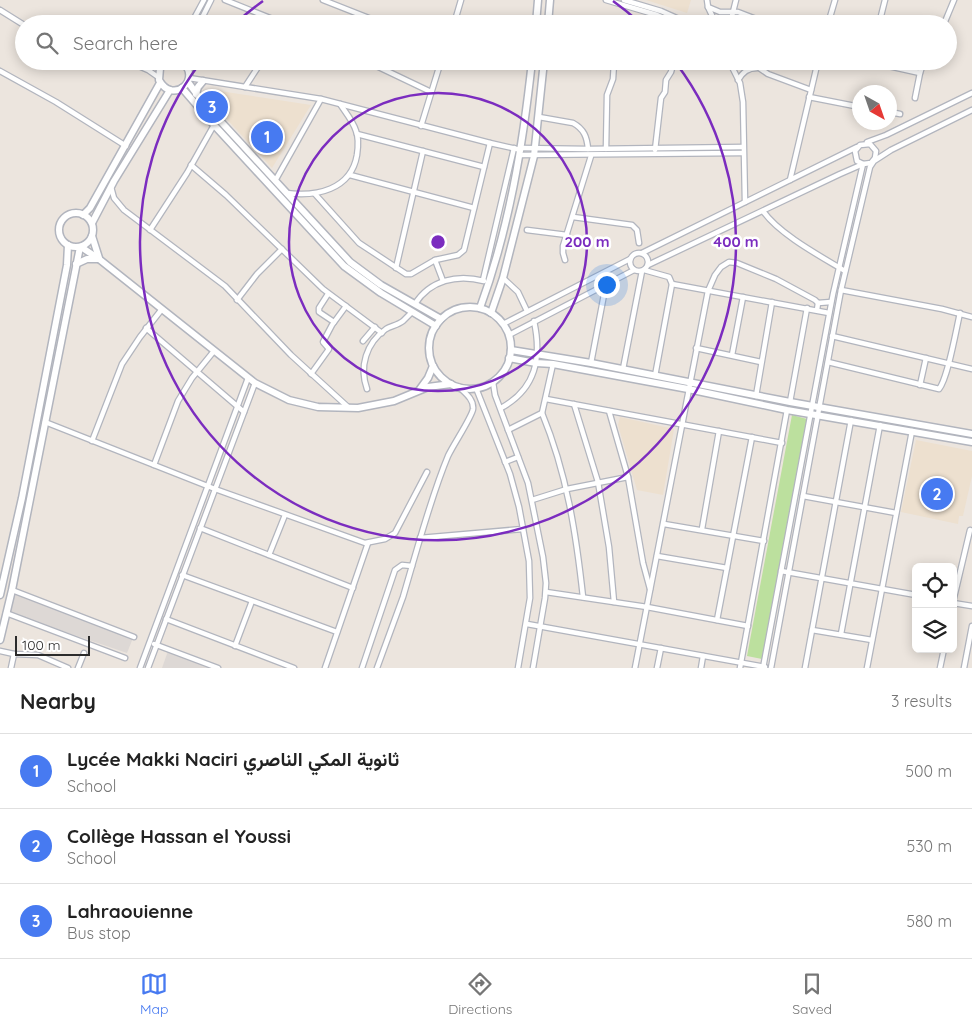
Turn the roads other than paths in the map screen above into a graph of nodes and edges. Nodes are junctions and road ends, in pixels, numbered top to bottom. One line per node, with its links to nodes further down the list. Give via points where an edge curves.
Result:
1 (204, 0): 18 (street)
2 (212, 0): 19 (street)
3 (225, 0): 20 (street)
4 (323, 0): 21 (street)
5 (462, 0): 22 (street)
6 (538, 0): 23 (street)
7 (550, 0): 24 (street)
8 (606, 0): 25 (street)
9 (624, 0): 26 (street)
10 (707, 0): 15 (street)
11 (736, 0): 17 (street)
12 (835, 0): 30 (street)
13 (885, 0): 31 (street)
14 (954, 0): 32 (street)
15 (708, 7): 17 (street, via 720,12); 27 (street)
16 (0, 10): 33 (street)
17 (733, 12): 28 (street); 29 (street)
18 (196, 15)
19 (204, 15)
20 (262, 15)
21 (361, 15)
22 (457, 15)
23 (537, 15)
24 (549, 15)
25 (656, 15)
26 (670, 15)
27 (712, 15)
28 (732, 15)
29 (746, 15)
30 (831, 15)
31 (881, 15)
32 (948, 15)
33 (15, 19)
34 (148, 70): 52 (street)
35 (160, 70): 52 (street)
36 (189, 70): 53 (street)
37 (256, 70): 57 (street)
38 (385, 70): 60 (street)
39 (438, 70): 60 (street)
40 (531, 70): 84 (street)
41 (543, 70): 71 (street)
42 (614, 70): 81 (street, via 607,92)
43 (671, 70): 82 (street, via 661,98)
44 (733, 70): 54 (street)
45 (748, 70): 54 (street)
46 (761, 70): 59 (street)
47 (816, 70): 59 (street)
48 (907, 70): 51 (street)
49 (921, 70): 51 (street)
50 (0, 72): 77 (street)
51 (920, 73): 64 (street)
52 (159, 80): 58 (street); 77 (street)
53 (188, 80): 55 (street); 56 (street); 62 (street)
54 (738, 80): 78 (street, via 743,102)
55 (204, 81): 57 (street); 62 (street)
56 (182, 88): 58 (street); 72 (street)
57 (245, 88): 65 (street)
58 (170, 90): 97 (street)
59 (811, 90): 63 (street)
60 (431, 92): 73 (street)
61 (972, 93): 76 (street)
62 (196, 94): 96 (street)
63 (809, 97): 67 (street); 95 (street)
64 (915, 98)
65 (321, 99): 66 (street); 96 (street)
66 (340, 104): 73 (street); 74 (street)
67 (852, 105)
68 (972, 110): 90 (street)
69 (897, 113): 70 (street)
70 (900, 114)
71 (539, 117): 80 (street); 83 (street, via 574,123 585,134)
72 (214, 125): 92 (street); 147 (street, via 344,266)
73 (421, 126): 75 (street)
74 (357, 134): 85 (street); 94 (street, via 356,163)
75 (490, 143): 84 (street); 93 (street)
76 (864, 143): 79 (street); 90 (street, via 875,148)
77 (126, 146): 104 (street)
78 (743, 146): 82 (street); 86 (street)
79 (858, 146): 91 (street, via 856,158); 95 (street)
80 (535, 148): 83 (street); 84 (street); 88 (street)
81 (606, 148): 82 (street); 83 (street)
82 (656, 148): 87 (street)
83 (588, 149)
84 (519, 150): 88 (street); 129 (street)
85 (423, 151): 93 (street); 98 (street)
86 (743, 153): 87 (street); 101 (street)
87 (655, 154): 89 (street)
88 (534, 156): 89 (street); 127 (street)
89 (591, 156): 105 (street)
90 (874, 161): 91 (street); 126 (street)
91 (864, 164): 103 (street); 122 (street)
92 (191, 165): 107 (street); 114 (street)
93 (484, 167): 102 (street)
94 (350, 175): 98 (street); 100 (street)
95 (790, 180): 101 (street)
96 (275, 181): 99 (street)
97 (111, 187): 106 (street); 107 (street, via 119,205)
98 (413, 192): 102 (street); 123 (street)
99 (286, 193): 100 (street); 140 (street, via 350,262)
100 (316, 194): 123 (street, via 359,243)
101 (745, 202): 115 (street)
102 (474, 208): 118 (street, via 462,253)
103 (763, 211): 121 (street); 122 (street, via 780,229)
104 (83, 215): 106 (street); 112 (street, via 72,214 62,221 61,238)
105 (573, 217): 109 (street); 111 (street, via 632,225 637,230)
106 (92, 223): 110 (street)
107 (150, 230): 136 (street, via 213,277)
108 (527, 230): 109 (street)
109 (567, 235): 119 (street, via 563,249)
110 (92, 236): 113 (street); 116 (street)
111 (639, 243)
112 (68, 245): 113 (street); 259 (street, via 66,275)
113 (80, 247): 116 (street); 120 (street)
114 (282, 249): 134 (street); 136 (street)
115 (642, 253): 117 (street, via 634,253); 121 (street, via 647,257)
116 (100, 259): 120 (street, via 87,259); 142 (street)
117 (630, 259): 124 (street); 146 (street)
118 (435, 260): 123 (street, via 408,275); 128 (street)
119 (565, 260)
120 (76, 264): 208 (street)
121 (648, 265): 125 (street)
122 (839, 267): 126 (street); 138 (street)
123 (396, 268)
124 (634, 270): 125 (street); 130 (street)
125 (643, 270): 131 (street, via 669,278); 177 (street)
126 (845, 271): 132 (street)
127 (503, 278): 146 (street, via 518,292); 148 (street)
128 (443, 281): 129 (street, via 463,278); 140 (street, via 425,292)
129 (486, 281): 143 (street)
130 (606, 284): 153 (street); 173 (street)
131 (672, 284): 133 (street); 181 (street)
132 (841, 290): 150 (street); 161 (street)
133 (708, 291): 135 (street); 139 (street, via 718,271 731,262 776,278); 163 (street)
134 (328, 294): 141 (street); 154 (street, via 319,312)
135 (743, 297): 137 (street); 167 (street)
136 (237, 300): 180 (street)
137 (772, 302): 144 (street); 170 (street)
138 (831, 302): 139 (street); 149 (street)
139 (818, 303): 145 (street)
140 (415, 304): 152 (street)
141 (346, 306): 154 (street); 156 (street)
142 (162, 308): 158 (street); 165 (street)
143 (480, 308): 148 (street); 152 (street, via 455,310)
144 (807, 308): 145 (street); 194 (street)
145 (817, 310): 149 (street)
146 (527, 311): 155 (street)
147 (412, 312): 157 (street); 159 (street)
148 (491, 313): 155 (street)
149 (829, 313): 197 (street)
150 (960, 313): 151 (street); 175 (street)
151 (972, 317)
152 (441, 319): 157 (street)
153 (534, 321): 160 (street); 166 (street)
154 (334, 322): 180 (street, via 323,342 329,349)
155 (504, 324): 160 (street)
156 (375, 326): 159 (street); 162 (street)
157 (436, 326): 176 (street, via 429,346)
158 (146, 328): 179 (street); 216 (street, via 118,374)
159 (382, 332): 190 (street, via 374,340 365,359 364,379)
160 (509, 335): 164 (street)
161 (832, 336): 169 (street); 171 (street)
162 (363, 341)
163 (696, 348): 167 (street); 187 (street)
164 (511, 350): 166 (street); 168 (street)
165 (214, 351): 179 (street); 182 (street)
166 (538, 355): 172 (street); 173 (street)
167 (732, 355): 170 (street)
168 (509, 358): 172 (street); 183 (street)
169 (926, 358): 175 (street); 186 (street)
170 (761, 362): 192 (street)
171 (828, 362): 186 (street); 200 (street)
172 (536, 363): 174 (street); 199 (street, via 520,394)
173 (591, 363): 177 (street)
174 (552, 364): 187 (street); 193 (street)
175 (948, 364): 178 (street); 186 (street, via 939,390)
176 (433, 366): 185 (street); 191 (street)
177 (623, 369): 181 (street)
178 (972, 369)
179 (197, 371): 196 (street); 221 (street, via 174,410)
180 (311, 374): 198 (street)
181 (655, 376): 187 (street)
182 (248, 378): 184 (street); 196 (street)
183 (493, 382): 189 (street); 199 (street)
184 (255, 383): 198 (street, via 298,402 318,407); 203 (street)
185 (452, 384): 188 (street); 191 (street)
186 (920, 385)
187 (689, 386): 192 (street); 201 (street); 209 (street)
188 (458, 387): 189 (street); 240 (street, via 472,402 472,411 448,456)
189 (476, 388): 220 (street)
190 (368, 389)
191 (420, 389): 198 (street, via 384,403)
192 (756, 396): 194 (street)
193 (546, 399): 195 (street); 204 (street)
194 (790, 402): 197 (street)
195 (574, 404): 202 (street); 224 (street)
196 (238, 406): 203 (street); 225 (street)
197 (812, 406): 200 (street); 205 (street)
198 (349, 408)
199 (501, 408): 211 (street)
200 (820, 408): 206 (street); 214 (street)
201 (787, 410): 205 (street); 218 (street)
202 (609, 411): 209 (street); 223 (street)
203 (244, 412): 226 (street)
204 (542, 414): 211 (street); 227 (street)
205 (810, 414): 206 (street); 247 (street)
206 (818, 415): 207 (street); 228 (street)
207 (851, 420): 210 (street); 230 (street)
208 (46, 422): 216 (street); 255 (street)
209 (681, 424): 212 (street); 234 (street)
210 (880, 425): 213 (street); 231 (street)
211 (508, 430): 219 (street)
212 (720, 431): 215 (street); 237 (street)
213 (912, 431): 217 (street); 232 (street)
214 (972, 434)
215 (752, 437): 218 (street); 239 (street)
216 (92, 441): 221 (street)
217 (972, 442)
218 (782, 443): 241 (street)
219 (518, 457): 220 (street); 229 (street)
220 (505, 462): 236 (street)
221 (154, 465): 225 (street)
222 (427, 472): 242 (street, via 395,533)
223 (628, 477): 224 (street); 256 (street)
224 (598, 482): 227 (street); 262 (street)
225 (208, 486): 226 (street); 279 (street)
226 (216, 489): 233 (street); 235 (street)
227 (567, 490): 229 (street); 260 (street)
228 (803, 496): 230 (street); 248 (street)
229 (532, 500): 257 (street)
230 (836, 502): 231 (street); 250 (street)
231 (864, 508): 232 (street); 251 (street)
232 (896, 513): 254 (street)
233 (285, 514): 242 (street); 243 (street)
234 (664, 524): 237 (street); 244 (street)
235 (200, 528): 243 (street); 249 (street)
236 (523, 529): 240 (street); 269 (street, via 531,573)
237 (702, 529): 239 (street)
238 (970, 530): 252 (street)
239 (733, 535): 241 (street); 246 (street)
240 (420, 538): 245 (street)
241 (764, 541): 271 (street)
242 (368, 543): 253 (street)
243 (269, 555): 253 (street)
244 (657, 556): 246 (street); 256 (street)
245 (412, 566): 299 (street, via 400,566 395,570); 300 (street)
246 (727, 568): 268 (street)
247 (781, 571): 248 (street); 306 (street)
248 (789, 572): 250 (street); 306 (street)
249 (182, 576): 261 (street); 267 (street)
250 (821, 578): 251 (street); 273 (street)
251 (851, 584): 254 (street); 275 (street)
252 (957, 586)
253 (353, 588): 274 (street)
254 (882, 589): 258 (street); 278 (street)
255 (12, 590): 266 (street); 276 (street)
256 (650, 590): 265 (street)
257 (546, 592): 260 (street); 270 (street)
258 (912, 594)
259 (0, 595)
260 (584, 597): 262 (street)
261 (252, 601): 274 (street); 282 (street)
262 (614, 602): 265 (street)
263 (957, 604): 264 (street)
264 (972, 606)
265 (647, 607): 268 (street); 280 (street)
266 (6, 613): 277 (street); 289 (street)
267 (166, 619): 281 (street); 282 (street)
268 (717, 620): 271 (street)
269 (527, 624): 270 (street); 301 (street)
270 (541, 626): 280 (street); 302 (street)
271 (748, 626): 290 (street)
272 (972, 626): 310 (street)
273 (812, 630): 275 (street); 307 (street)
274 (337, 632): 298 (street)
275 (841, 634): 278 (street)
276 (134, 637)
277 (0, 640)
278 (872, 640): 308 (street)
279 (150, 643): 281 (street); 291 (street)
280 (640, 644): 283 (street); 303 (street)
281 (156, 645): 295 (street); 296 (street)
282 (235, 646): 297 (street)
283 (661, 648): 288 (street); 304 (street)
284 (0, 651): 287 (street)
285 (84, 653): 294 (street)
286 (943, 653): 309 (street)
287 (14, 654): 292 (street); 293 (street, via 38,655)
288 (703, 656): 290 (street); 305 (street)
289 (124, 658)
290 (741, 666): 306 (street)
291 (141, 667): 295 (street)
292 (11, 668)
293 (68, 668)
294 (78, 668)
295 (148, 668)
296 (218, 668)
297 (294, 668)
298 (324, 668)
299 (362, 668)
300 (378, 668)
301 (518, 668)
302 (533, 668)
303 (635, 668)
304 (657, 668)
305 (701, 668)
306 (767, 668)
307 (805, 668)
308 (867, 668)
309 (940, 668)
310 (964, 668)

